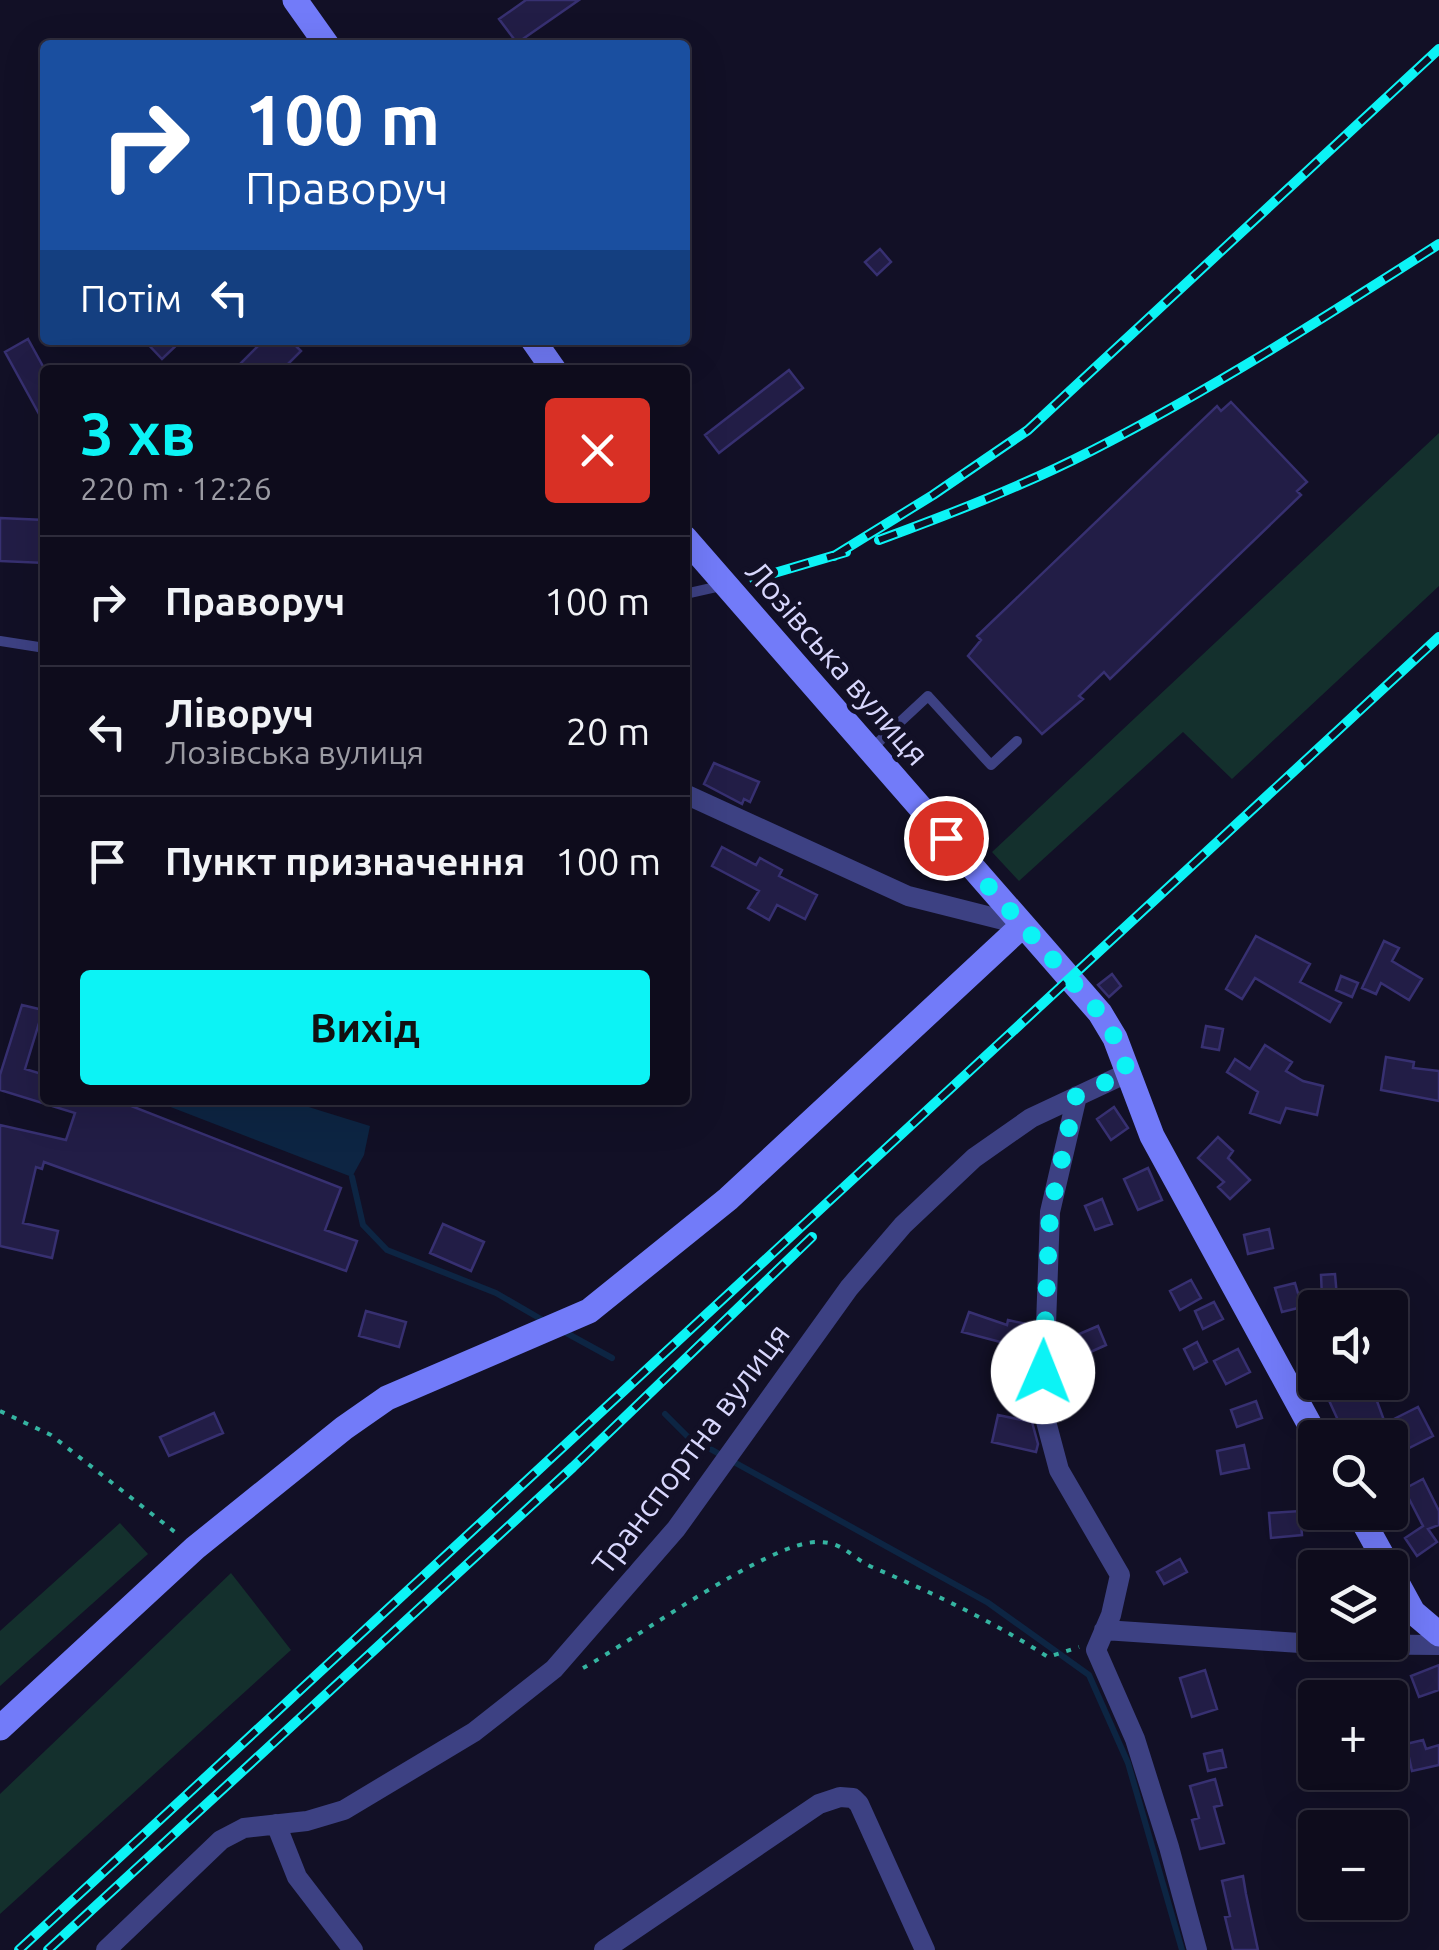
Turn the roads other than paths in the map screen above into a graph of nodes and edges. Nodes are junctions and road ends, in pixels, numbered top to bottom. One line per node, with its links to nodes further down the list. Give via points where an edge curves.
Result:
1 (295, 0): 2 (main road)
2 (323, 40)
3 (690, 544): 4 (main road, Лозівська вулиця)
4 (726, 585): 5 (lane); 9 (main road, Лозівська вулиця)
5 (690, 593)
6 (0, 641): 7 (lane)
7 (40, 647)
8 (1017, 741): 9 (lane, via 991,764 928,696)
9 (870, 750): 11 (main road, Лозівська вулиця)
10 (690, 796): 11 (street, via 908,896)
11 (1023, 925): 12 (main road, Лозівська вулиця, via 1100,1013); 19 (main road, via 728,1199 589,1311 387,1398 195,1548)
12 (1128, 1072): 13 (street, Транспортна вулиця); 14 (main road, Лозівська вулиця, via 1152,1136)
13 (1076, 1096): 17 (street, via 1050,1212 1043,1410 1059,1470 1120,1575); 20 (street, Транспортна вулиця, via 974,1158 903,1225 849,1288 676,1528 554,1669 474,1732 344,1810)
14 (1306, 1420)
15 (1408, 1603): 16 (main road)
16 (1439, 1634)
17 (1102, 1636): 18 (street); 25 (street, via 1096,1650 1135,1739)
18 (1439, 1645)
19 (0, 1728)
20 (276, 1824): 21 (street, Транспортна вулиця, via 244,1828 221,1840); 22 (street, via 297,1877)
21 (106, 1950)
22 (353, 1950)
23 (604, 1950): 24 (street, via 819,1804 840,1797 858,1804)
24 (925, 1950)
25 (1197, 1950)

